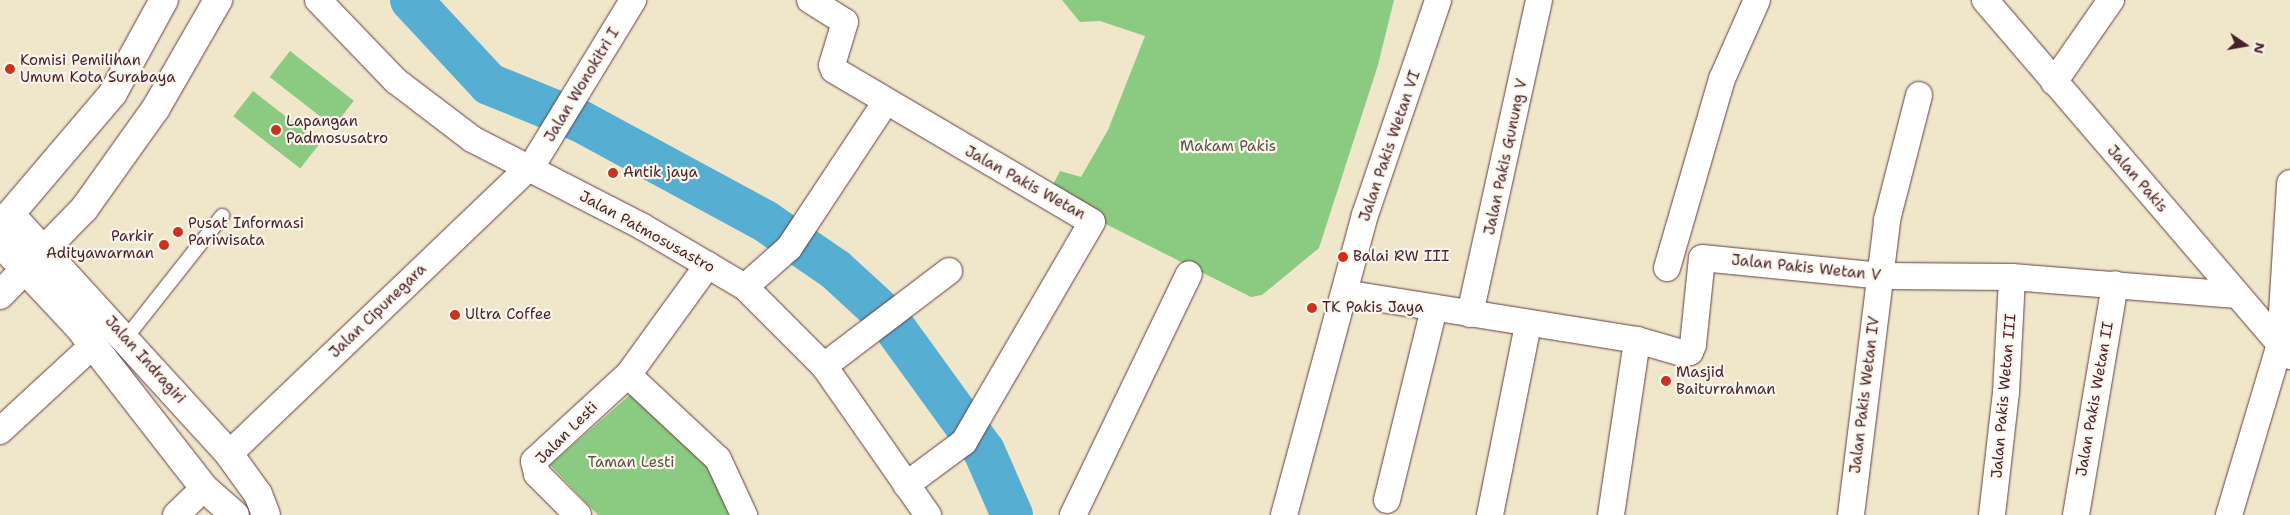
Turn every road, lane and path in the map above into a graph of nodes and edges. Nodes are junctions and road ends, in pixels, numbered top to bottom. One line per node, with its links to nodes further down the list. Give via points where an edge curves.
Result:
1 (164, 0): 16 (street, via 113,93)
2 (218, 0): 19 (street, via 156,108 84,209)
3 (633, 0): 14 (street, Jalan Wonokitri I, via 560,126)
4 (810, 0): 13 (street, Jalan Pakis Wetan, via 845,22 832,68)
5 (1438, 0): 30 (street, Jalan Pakis Wetan VI, via 1365,215)
6 (1539, 0): 34 (street, Jalan Pakis Gunung V)
7 (1757, 0): 20 (street, Jalan Pakis Wetan V, via 1722,79 1670,259)
8 (1986, 0): 11 (street, Jalan Pakis)
9 (2111, 0): 11 (street)
10 (320, 1): 14 (street, Jalan Patmosusastro, via 396,81 472,139)
11 (2054, 82): 32 (street, Jalan Pakis)
12 (1920, 95): 26 (street, Jalan Pakis Wetan IV, via 1887,220)
13 (885, 103): 29 (street, via 805,227 789,248); 44 (street, Jalan Pakis Wetan, via 1092,222 964,442)
14 (529, 169): 21 (street, Jalan Patmosusastro); 43 (street, Jalan Cipunegara)
15 (2290, 183): 25 (street)
16 (4, 216): 19 (street, Jalan Indragiri)
17 (222, 216): 36 (lane)
18 (0, 244): 23 (street, Jalan Indragiri)
19 (47, 252): 23 (street); 36 (street, Jalan Indragiri)
20 (1702, 258): 26 (street, Jalan Pakis Wetan V); 37 (street, via 1690,352)
21 (708, 265): 29 (street, Jalan Patmosusastro); 41 (street, Jalan Lesti)
22 (948, 271): 40 (street)
23 (26, 272): 31 (street); 38 (street, Jalan Indragiri, via 78,326)
24 (1189, 274): 53 (street)
25 (2287, 274): 39 (street)
26 (1881, 276): 27 (street, Jalan Pakis Wetan V); 57 (street, Jalan Pakis Wetan IV)
27 (2012, 277): 28 (street, Jalan Pakis Wetan V); 58 (street, Jalan Pakis Wetan III, via 2006,393)
28 (2115, 284): 32 (street, Jalan Pakis Wetan V); 59 (street, Jalan Pakis Wetan II)
29 (745, 287): 40 (street, Jalan Patmosusastro)
30 (1344, 293): 33 (street); 54 (street, Jalan Pakis Wetan VI)
31 (0, 295)
32 (2237, 295): 39 (street, Jalan Pakis)
33 (1434, 308): 34 (street); 46 (street)
34 (1470, 314): 35 (street)
35 (1528, 324): 37 (street); 55 (street)
36 (125, 339): 43 (street, Jalan Indragiri)
37 (1637, 340): 56 (street)
38 (91, 346): 42 (street); 45 (street, Jalan Indragiri)
39 (2285, 350): 60 (street)
40 (824, 366): 44 (street, Jalan Patmosusastro)
41 (628, 375): 50 (street, Jalan Lesti, via 534,461 537,474); 51 (street, via 718,459)
42 (0, 431)
43 (229, 454): 49 (street, Jalan Indragiri, via 258,494)
44 (906, 485): 52 (street, Jalan Patmosusastro)
45 (204, 488): 47 (street); 48 (street, Jalan Indragiri)
46 (1387, 500)
47 (176, 515)
48 (235, 515)
49 (266, 515)
50 (578, 515)
51 (744, 515)
52 (928, 515)
53 (1073, 515)
54 (1284, 515)
55 (1490, 515)
56 (1611, 515)
57 (1851, 515)
58 (1992, 515)
59 (2076, 515)
60 (2230, 515)

